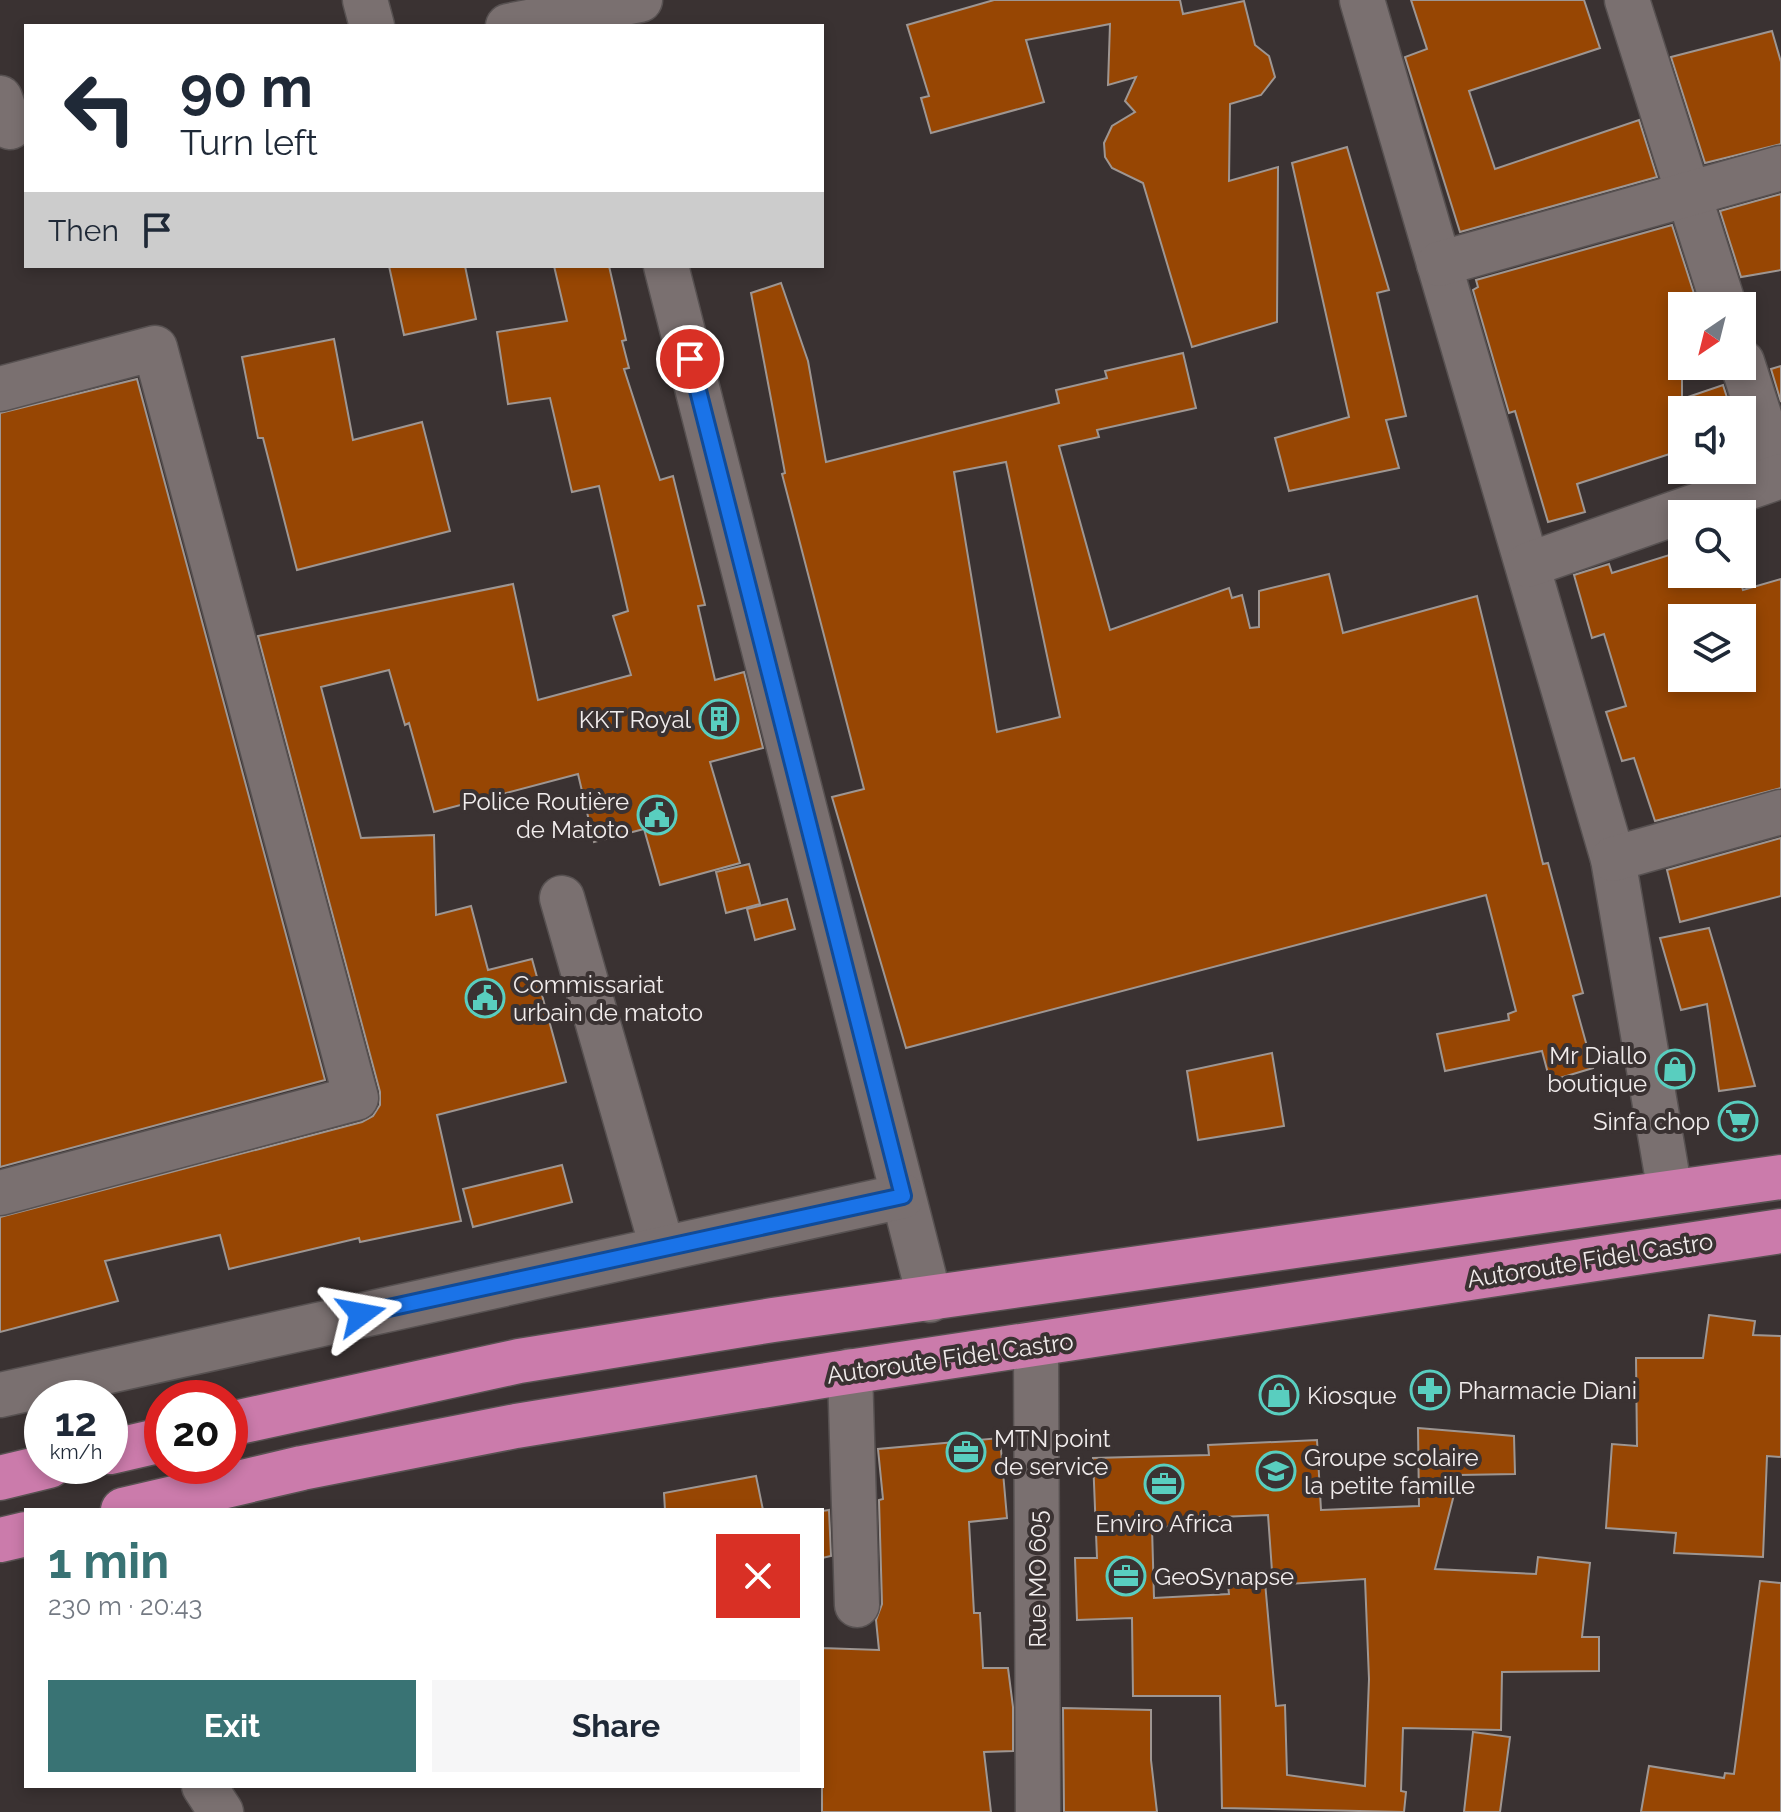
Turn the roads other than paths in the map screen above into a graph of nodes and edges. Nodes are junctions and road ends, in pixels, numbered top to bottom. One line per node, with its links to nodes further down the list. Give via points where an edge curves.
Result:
1 (365, 0): 5 (street)
2 (1362, 0): 9 (street)
3 (1627, 0): 8 (street)
4 (615, 11): 6 (street)
5 (371, 24)
6 (522, 24)
7 (1781, 168): 8 (street)
8 (1689, 195): 9 (street); 11 (street)
9 (1439, 264): 15 (street)
10 (667, 268): 22 (street)
11 (1720, 292)
12 (1748, 380): 14 (street)
13 (0, 389): 21 (street, via 155,348 356,1098)
14 (1780, 477): 15 (street)
15 (1528, 565): 17 (street)
16 (1781, 812): 17 (street)
17 (1613, 859): 20 (street)
18 (562, 898): 24 (street)
19 (1781, 1177): 20 (highway)
20 (1670, 1192): 25 (highway)
21 (0, 1193)
22 (903, 1196): 24 (street); 25 (street)
23 (1781, 1231): 26 (highway, Autoroute Fidel Castro)
24 (662, 1247): 28 (street)
25 (930, 1300): 29 (highway, via 519,1361)
26 (1036, 1346): 27 (highway, Autoroute Fidel Castro); 38 (street, Rue MO 605)
27 (850, 1371): 32 (highway, Autoroute Fidel Castro, via 516,1426); 35 (street)
28 (0, 1395)
29 (248, 1420)
30 (24, 1472): 31 (highway)
31 (0, 1478)
32 (132, 1508)
33 (24, 1534): 34 (highway)
34 (0, 1540)
35 (857, 1605)
36 (205, 1788): 37 (street)
37 (221, 1812)
38 (1038, 1812)

